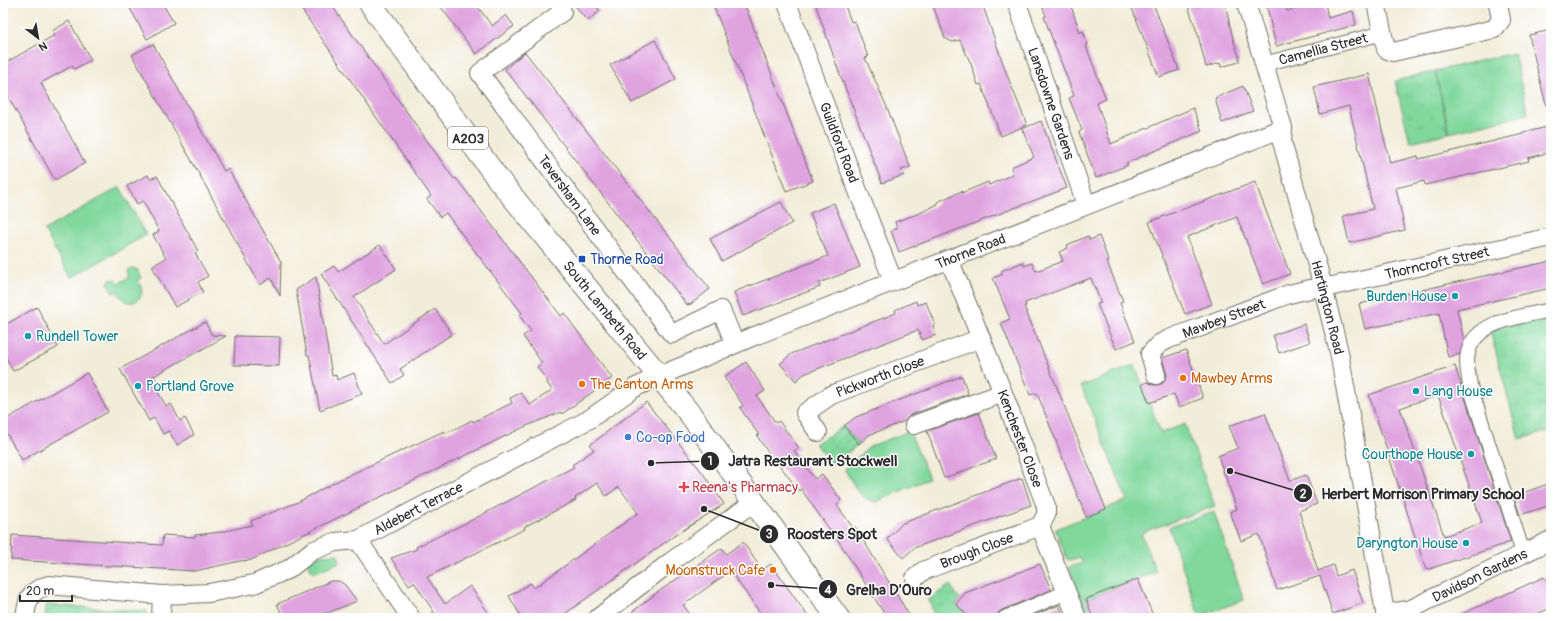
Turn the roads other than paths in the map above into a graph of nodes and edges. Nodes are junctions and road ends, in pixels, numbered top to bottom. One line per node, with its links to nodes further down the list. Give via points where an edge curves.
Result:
1 (370, 3): 20 (highway, South Lambeth Road / A203, via 498,179)
2 (560, 3): 18 (street, Teversham Lane, via 562,12 480,73 672,334 721,310)
3 (787, 3): 14 (street, Guildford Road)
4 (1017, 3): 11 (street, Lansdowne Gardens)
5 (1246, 3): 9 (street, Hartington Road)
6 (1376, 3): 8 (street)
7 (1498, 3): 8 (street, via 1501,20 1494,29 1393,52 1386,49)
8 (1383, 33): 9 (street, Camellia Street)
9 (1264, 64): 10 (street, Hartington Road)
10 (1283, 128): 11 (street, Thorne Road); 15 (street, Hartington Road, via 1282,142)
11 (1086, 204): 13 (street, Thorne Road)
12 (1551, 237): 15 (street, Thorncroft Street, via 1333,286)
13 (950, 259): 14 (street, Thorne Road); 17 (street, Kenchester Close)
14 (893, 281): 18 (street, Thorne Road)
15 (1323, 286): 19 (street, Mawbey Street, via 1289,294 1169,338 1150,354); 32 (street, Hartington Road, via 1339,352)
16 (1551, 310): 28 (street, via 1499,321 1480,332 1472,344 1467,360 1470,386)
17 (981, 338): 21 (street, Kenchester Close); 23 (street, Pickworth Close, via 831,395 805,413)
18 (735, 344): 20 (street, Thorne Road)
19 (1156, 375)
20 (659, 376): 24 (highway, South Lambeth Road / A203); 26 (street, Aldebert Terrace, via 634,388 588,420)
21 (1003, 393): 22 (street); 25 (street, Kenchester Close, via 1046,506 1046,515)
22 (914, 425)
23 (818, 432)
24 (754, 502): 36 (street); 37 (highway, South Lambeth Road / A203)
25 (1040, 526): 29 (street, Brough Close, via 924,571); 30 (street)
26 (358, 540): 31 (street, Aldebert Terrace, via 335,542 312,551 289,569 254,584 209,593); 35 (street)
27 (1551, 540): 28 (street, Davidson Gardens)
28 (1523, 553): 32 (street, Davidson Gardens, via 1411,609)
29 (915, 578)
30 (1067, 592): 38 (street); 39 (street)
31 (162, 596): 33 (street, Aldebert Terrace, via 50,585 32,593 28,599); 34 (street)
32 (1386, 616)
33 (25, 618)
34 (161, 618)
35 (411, 618)
36 (598, 618)
37 (838, 618)
38 (1005, 618)
39 (1077, 618)

